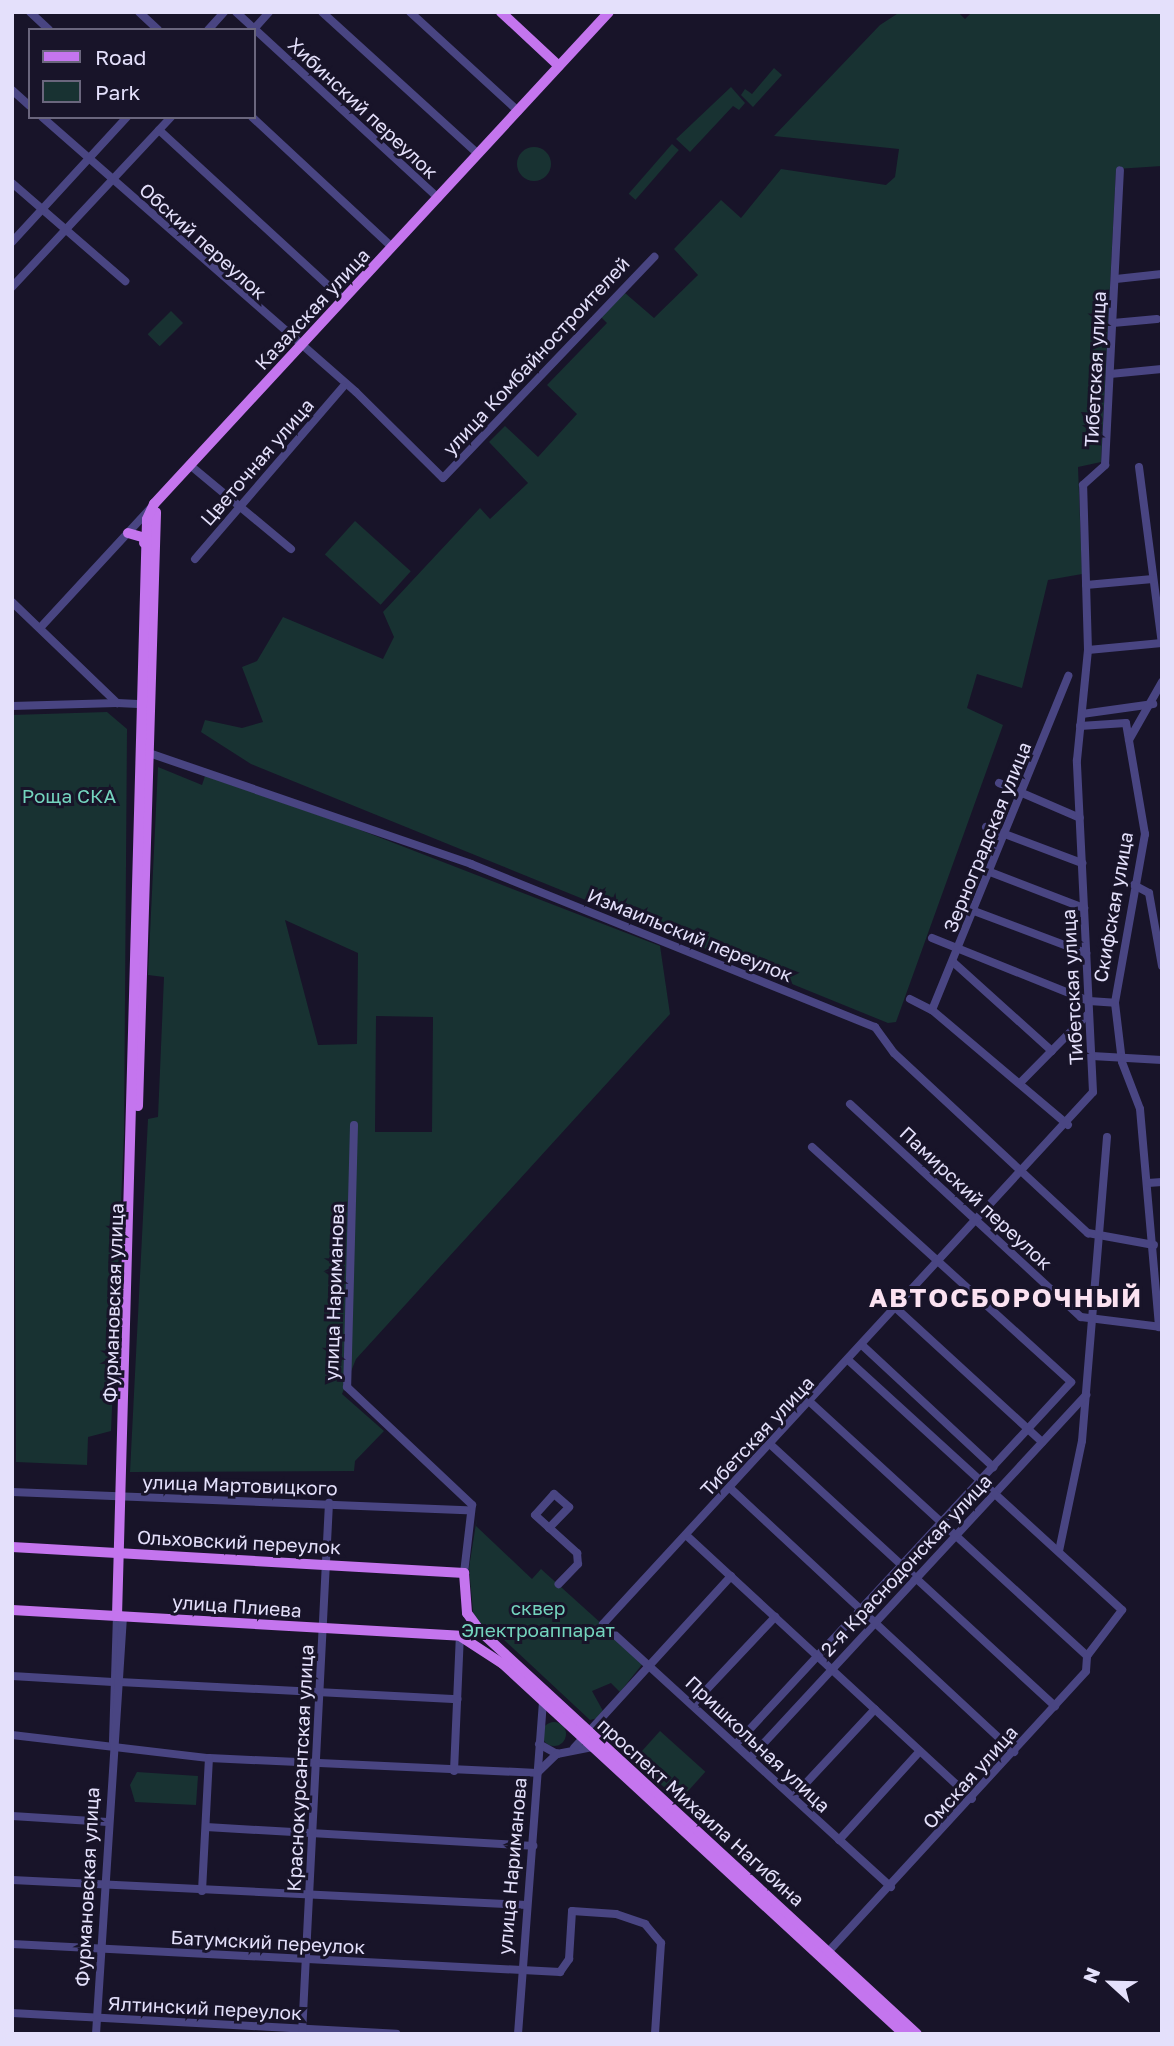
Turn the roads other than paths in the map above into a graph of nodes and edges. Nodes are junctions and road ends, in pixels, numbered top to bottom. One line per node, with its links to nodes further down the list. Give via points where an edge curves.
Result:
1 (30, 12): 10 (street)
2 (139, 12): 11 (street)
3 (224, 12): 12 (street)
4 (236, 12): 13 (street, Хибинский переулок)
5 (269, 12): 14 (street)
6 (322, 12): 25 (street)
7 (410, 12): 19 (street)
8 (501, 12): 16 (main road)
9 (605, 14): 16 (main road, Казахская улица)
10 (47, 28)
11 (156, 28)
12 (210, 28)
13 (252, 28)
14 (254, 28)
15 (256, 32): 30 (street, Хибинский переулок)
16 (559, 66): 19 (main road, Казахская улица)
17 (12, 90): 18 (street)
18 (28, 104)
19 (518, 111): 25 (main road, Казахская улица)
20 (44, 119): 26 (street, Обский переулок)
21 (125, 119): 26 (street)
22 (169, 119): 24 (street)
23 (254, 119): 34 (street)
24 (159, 131): 28 (street); 41 (street)
25 (478, 154): 30 (main road, Казахская улица)
26 (89, 159): 28 (street, Обский переулок); 31 (street)
27 (1121, 170): 38 (street, Тибетская улица)
28 (112, 181): 32 (street); 44 (street, Обский переулок)
29 (12, 183): 31 (street)
30 (438, 198): 34 (main road, Казахская улица)
31 (42, 210): 32 (street); 33 (street)
32 (65, 231): 37 (street); 39 (street)
33 (12, 242)
34 (392, 247): 41 (main road, Казахская улица)
35 (653, 257): 50 (street, улица Комбайностроителей)
36 (1162, 274): 38 (street)
37 (16, 277): 40 (street)
38 (1116, 279): 43 (street, Тибетская улица)
39 (125, 281)
40 (12, 287)
41 (344, 300): 44 (main road, Казахская улица)
42 (1157, 320): 43 (street)
43 (1113, 323): 46 (street, Тибетская улица)
44 (299, 347): 47 (street, Обский переулок); 48 (main road, Казахская улица)
45 (1162, 369): 46 (street)
46 (1110, 374): 59 (street, Тибетская улица, via 1105,465 1083,485)
47 (343, 387): 50 (street, Обский переулок, via 356,392); 53 (street, Цветочная улица)
48 (191, 466): 51 (main road, Казахская улица); 53 (street)
49 (1139, 467): 58 (street)
50 (443, 478)
51 (176, 483): 52 (main road, Казахская улица); 64 (main road, via 154,520)
52 (154, 504): 54 (street, Казахская улица); 55 (main road)
53 (235, 507): 56 (street); 57 (street, Цветочная улица)
54 (128, 533): 55 (main road); 61 (street, Казахская улица)
55 (144, 541): 63 (main road)
56 (290, 549)
57 (195, 559)
58 (1153, 579): 59 (street); 62 (street)
59 (1086, 585): 65 (street, Тибетская улица)
60 (12, 602): 61 (street)
61 (40, 628): 68 (street)
62 (1162, 644): 65 (street)
63 (140, 648): 64 (main road); 69 (main road)
64 (152, 649): 76 (main road)
65 (1088, 650): 72 (street, Тибетская улица)
66 (1068, 676): 78 (street, Зерноградская улица)
67 (1162, 682): 70 (street)
68 (117, 703): 69 (street); 71 (street)
69 (138, 704): 75 (main road)
70 (1153, 704): 72 (street); 74 (street)
71 (12, 706)
72 (1082, 714): 73 (street, Тибетская улица)
73 (1080, 726): 74 (street, via 1121,720); 79 (street, Тибетская улица)
74 (1129, 740): 85 (street, Скифская улица, via 1145,834)
75 (136, 753): 76 (main road); 83 (main road)
76 (149, 753): 83 (main road); 108 (street, Измаильский переулок, via 471,864 876,1027 894,1053)
77 (999, 783): 78 (street)
78 (1021, 795): 79 (street); 81 (street, Зерноградская улица)
79 (1080, 818): 82 (street, Тибетская улица)
80 (986, 827): 81 (street)
81 (1005, 834): 82 (street); 84 (street, Зерноградская улица)
82 (1082, 863): 86 (street, Тибетская улица)
83 (143, 864): 132 (main road, Фурмановская улица)
84 (989, 872): 86 (street); 87 (street, Зерноградская улица)
85 (1134, 886): 92 (street, via 1149,893); 95 (street, Скифская улица)
86 (1084, 908): 90 (street, Тибетская улица)
87 (974, 911): 89 (street, Зерноградская улица); 90 (street)
88 (932, 938): 89 (street)
89 (958, 950): 91 (street, Зерноградская улица); 94 (street)
90 (1086, 953): 94 (street, Тибетская улица)
91 (953, 962): 96 (street, Зерноградская улица); 98 (street)
92 (1162, 966)
93 (910, 999): 96 (street)
94 (1088, 1001): 95 (street); 97 (street, Тибетская улица)
95 (1115, 1003): 101 (street, Скифская улица)
96 (932, 1010): 102 (street)
97 (1089, 1013): 98 (street); 99 (street, Тибетская улица)
98 (1052, 1051): 102 (street)
99 (1092, 1056): 101 (street); 105 (street, Тибетская улица, via 1093,1092)
100 (1162, 1060): 101 (street)
101 (1122, 1062): 110 (street, Скифская улица, via 1140,1109)
102 (1020, 1083): 105 (street)
103 (850, 1104): 111 (street, Памирский переулок)
104 (354, 1125): 134 (street, улица Нариманова, via 347,1387 472,1505)
105 (1068, 1125): 108 (street, Тибетская улица)
106 (1107, 1137): 112 (street)
107 (812, 1147): 114 (street)
108 (1024, 1172): 111 (street, Тибетская улица); 112 (street, Измаильский переулок)
109 (1162, 1182): 110 (street)
110 (1148, 1183): 113 (street, Скифская улица)
111 (979, 1222): 114 (street, Тибетская улица); 116 (street, Памирский переулок)
112 (1098, 1237): 113 (street); 116 (street)
113 (1154, 1245): 117 (street, Скифская улица)
114 (939, 1265): 115 (street, Тибетская улица); 120 (street)
115 (897, 1309): 118 (street, Тибетская улица); 124 (street)
116 (1091, 1322): 117 (street); 121 (street)
117 (1160, 1327)
118 (863, 1346): 119 (street, Тибетская улица); 127 (street)
119 (849, 1361): 123 (street, Тибетская улица); 128 (street)
120 (1071, 1382): 121 (street); 124 (street)
121 (1086, 1385): 122 (street)
122 (1086, 1395): 125 (street, 2-я Краснодонская улица); 140 (street, via 1072,1515)
123 (810, 1402): 126 (street, Тибетская улица); 135 (street)
124 (1028, 1429): 125 (street); 127 (street)
125 (1042, 1442): 131 (street, 2-я Краснодонская улица)
126 (771, 1445): 129 (street, Тибетская улица); 143 (street)
127 (993, 1466): 128 (street)
128 (980, 1481): 131 (street); 135 (street)
129 (730, 1488): 137 (street, Тибетская улица); 148 (street)
130 (12, 1492): 132 (street, улица Мартовицкого)
131 (995, 1493): 138 (street, 2-я Краснодонская улица); 140 (street)
132 (125, 1497): 133 (street, улица Мартовицкого); 141 (main road, Фурмановская улица)
133 (329, 1503): 134 (street, улица Мартовицкого); 142 (street, Краснокурсантская улица)
134 (467, 1510): 144 (street)
135 (942, 1523): 138 (street); 143 (street)
136 (549, 1528): 147 (street, via 578,1553 578,1564)
137 (686, 1535): 145 (street); 153 (street, Тибетская улица)
138 (955, 1536): 146 (street, 2-я Краснодонская улица); 157 (street)
139 (12, 1547): 141 (main road, Ольховский переулок)
140 (1059, 1551): 157 (street, Омская улица, via 1121,1615)
141 (123, 1553): 142 (main road, Ольховский переулок); 150 (main road, Фурмановская улица)
142 (326, 1564): 144 (main road, Ольховский переулок); 154 (street, Краснокурсантская улица)
143 (901, 1566): 146 (street); 148 (street)
144 (464, 1573): 170 (main road, проспект Михаила Нагибина, via 467,1613)
145 (731, 1576): 151 (street); 158 (street)
146 (916, 1578): 152 (street, 2-я Краснодонская улица); 166 (street)
147 (559, 1584)
148 (861, 1609): 152 (street); 156 (street)
149 (12, 1610): 150 (main road, улица Плиева)
150 (120, 1616): 154 (main road, улица Плиева); 161 (street, Фурмановская улица)
151 (775, 1617): 156 (street); 165 (street)
152 (875, 1622): 159 (street, 2-я Краснодонская улица); 178 (street)
153 (603, 1624): 158 (street, Пришкольная улица)
154 (323, 1629): 155 (main road, улица Плиева); 162 (street, Краснокурсантская улица)
155 (460, 1636): 163 (street); 164 (main road, проспект Михаила Нагибина, via 491,1654)
156 (817, 1656): 159 (street); 174 (street)
157 (1087, 1656): 166 (street, Омская улица, via 1086,1671)
158 (649, 1665): 165 (street, Пришкольная улица); 170 (street)
159 (832, 1669): 167 (street); 181 (street, 2-я Краснодонская улица)
160 (12, 1676): 161 (street)
161 (116, 1682): 162 (street); 172 (street, Фурмановская улица)
162 (320, 1691): 163 (street); 182 (street, Краснокурсантская улица)
163 (458, 1699): 183 (street)
164 (543, 1701): 168 (main road, проспект Михаила Нагибина); 169 (street, улица Нариманова)
165 (693, 1704): 174 (street, Пришкольная улица)
166 (1055, 1706): 178 (street, Омская улица)
167 (875, 1709): 177 (street); 185 (street)
168 (559, 1716): 169 (street); 170 (main road, проспект Михаила Нагибина); 170 (street)
169 (540, 1726): 173 (street, улица Нариманова)
170 (580, 1729): 175 (main road, проспект Михаила Нагибина); 176 (street); 201 (main road, проспект Михаила Нагибина)
171 (12, 1735): 172 (street)
172 (113, 1742): 180 (street, via 124,1752); 188 (street, Фурмановская улица)
173 (539, 1744): 179 (street); 184 (street, улица Нариманова)
174 (736, 1744): 181 (street, Пришкольная улица)
175 (592, 1747): 176 (street); 211 (main road, проспект Михаила Нагибина)
176 (574, 1748): 179 (street)
177 (920, 1751): 186 (street); 191 (street)
178 (1014, 1752): 186 (street, Омская улица)
179 (557, 1754): 184 (street)
180 (209, 1758): 182 (street); 189 (street)
181 (750, 1758): 185 (street, Пришкольная улица)
182 (316, 1763): 183 (street); 190 (street, Краснокурсантская улица)
183 (454, 1771): 184 (street)
184 (537, 1773): 192 (street, улица Нариманова)
185 (793, 1797): 191 (street, Пришкольная улица)
186 (972, 1800): 195 (street, Омская улица)
187 (12, 1816): 188 (street)
188 (108, 1822): 194 (street, Фурмановская улица)
189 (206, 1827): 190 (street); 196 (street)
190 (312, 1833): 192 (street); 197 (street, Краснокурсантская улица)
191 (839, 1840): 195 (street, Пришкольная улица)
192 (533, 1846): 198 (street, улица Нариманова)
193 (12, 1880): 194 (street)
194 (105, 1885): 196 (street); 200 (street, Фурмановская улица)
195 (891, 1887): 201 (street, Омская улица)
196 (202, 1891): 197 (street)
197 (309, 1896): 198 (street); 202 (street, Краснокурсантская улица)
198 (526, 1905): 203 (street, улица Нариманова)
199 (12, 1944): 200 (street, Батумский переулок)
200 (101, 1949): 202 (street, Батумский переулок); 205 (street, Фурмановская улица)
201 (828, 1952): 212 (main road, проспект Михаила Нагибина)
202 (305, 1960): 203 (street, Батумский переулок); 206 (street, Краснокурсантская улица)
203 (522, 1971): 209 (street, улица Нариманова); 210 (street, Батумский переулок, via 560,1972 568,1965 572,1911 637,1920 660,1943)
204 (12, 2013): 205 (street, Ялтинский переулок)
205 (97, 2018): 206 (street, Ялтинский переулок); 207 (street, Фурмановская улица)
206 (302, 2031): 208 (street, Ялтинский переулок)
207 (96, 2034)
208 (396, 2034)
209 (518, 2034)
210 (655, 2034)
211 (904, 2034)
212 (917, 2034)

